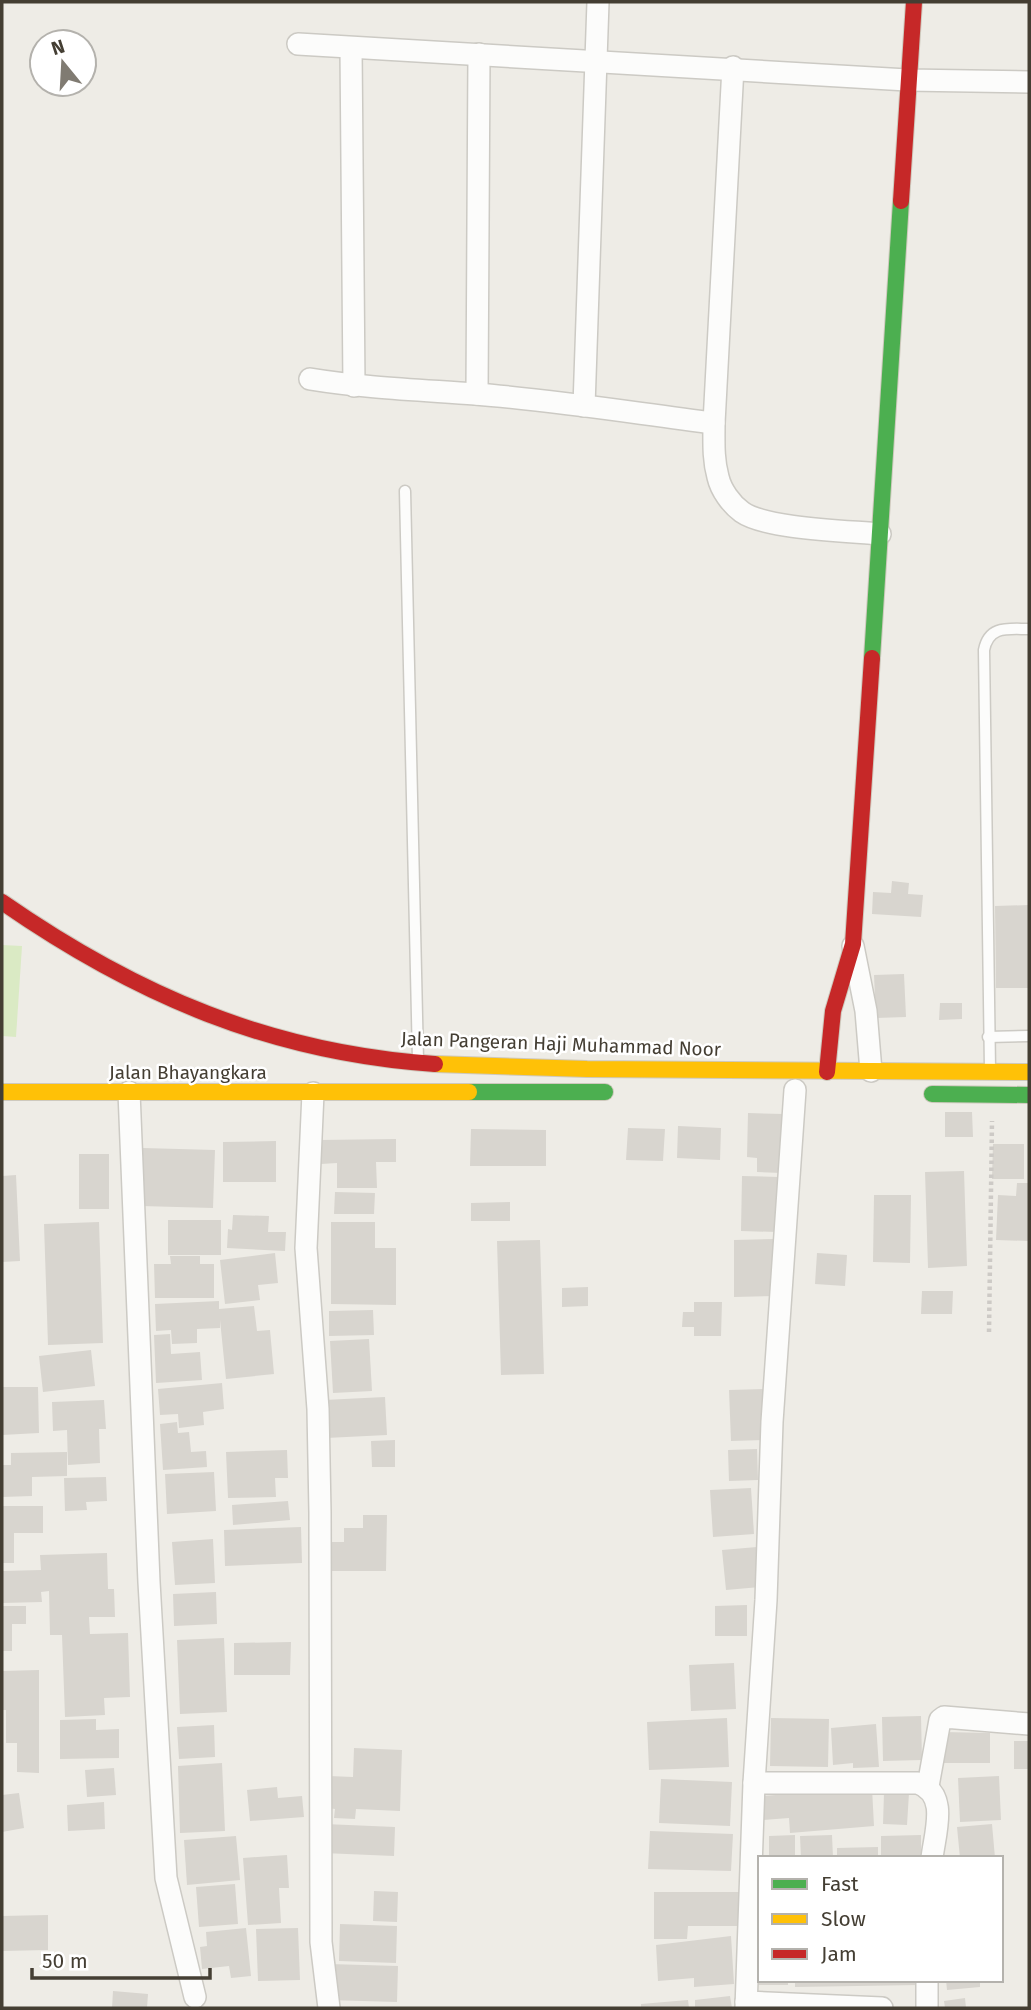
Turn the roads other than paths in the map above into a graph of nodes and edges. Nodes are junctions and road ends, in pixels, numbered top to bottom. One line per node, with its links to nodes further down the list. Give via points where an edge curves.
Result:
1 (598, 2): 6 (street)
2 (914, 2): 8 (main road)
3 (298, 44): 4 (street)
4 (351, 48): 5 (street); 11 (street)
5 (478, 54): 6 (street); 12 (street)
6 (596, 60): 7 (street); 13 (street)
7 (733, 67): 8 (street); 14 (street)
8 (907, 80): 9 (street); 16 (main road)
9 (1029, 82)
10 (310, 379): 11 (street)
11 (354, 386): 12 (street)
12 (477, 394): 13 (street)
13 (584, 406): 14 (street)
14 (714, 424): 16 (street, via 718,479 728,499 743,513 792,526)
15 (405, 491): 22 (lane)
16 (880, 534): 19 (main road)
17 (1029, 629): 20 (lane, via 998,629 990,634 984,650)
18 (2, 902): 22 (main road, Jalan Pangeran Haji Muhammad Noor, via 102,966 227,1023 297,1043)
19 (853, 944): 23 (street); 24 (main road, via 833,1011)
20 (988, 1037): 21 (lane); 25 (lane)
21 (1029, 1037)
22 (418, 1062): 24 (main road, Jalan Pangeran Haji Muhammad Noor, via 538,1069)
23 (871, 1071): 24 (main road, Jalan Pangeran Haji Muhammad Noor); 25 (main road, Jalan Pangeran Haji Muhammad Noor)
24 (827, 1072)
25 (990, 1072): 26 (main road, Jalan Pangeran Haji Muhammad Noor); 34 (main road)
26 (1022, 1072): 33 (main road)
27 (795, 1090): 36 (street)
28 (618, 1091): 31 (main road, Jalan Bhayangkara)
29 (129, 1092): 30 (main road, Jalan Bhayangkara); 31 (main road, Jalan Bhayangkara); 41 (street, via 166,1878)
30 (2, 1093)
31 (313, 1093): 43 (street, via 306,1248 318,1409 321,1942)
32 (913, 1093): 34 (main road)
33 (1022, 1095): 34 (main road)
34 (992, 1096)
35 (1029, 1724): 37 (street, via 944,1717)
36 (754, 1783): 37 (street); 39 (street)
37 (928, 1786): 38 (street, via 938,1803)
38 (933, 1856)
39 (756, 1896): 42 (street)
40 (927, 1982): 45 (street)
41 (195, 1997)
42 (746, 2005): 44 (street)
43 (328, 2008)
44 (882, 2008)
45 (927, 2008)

